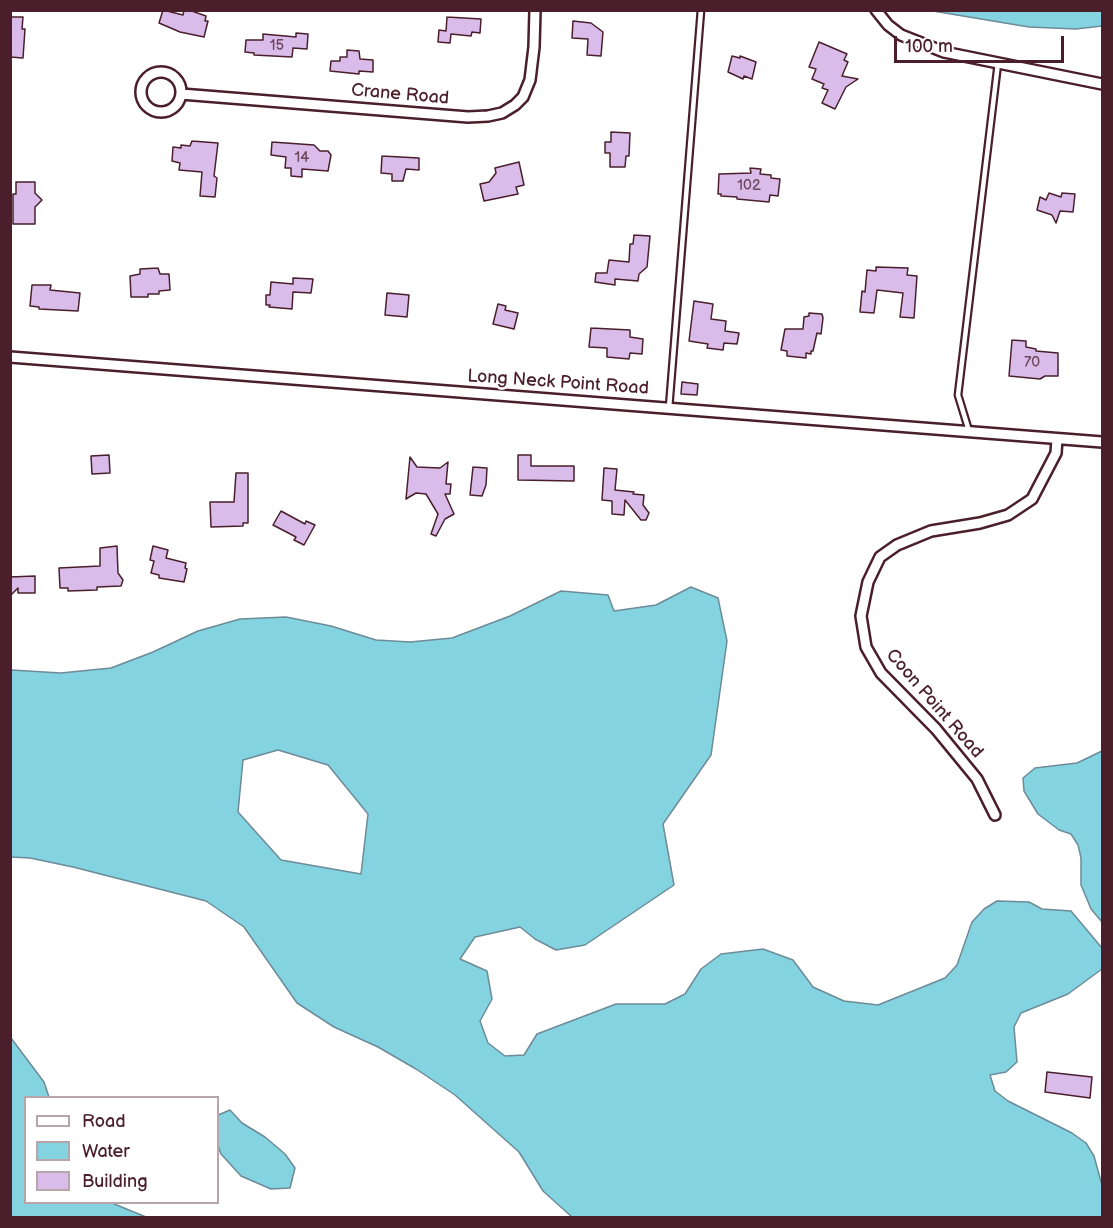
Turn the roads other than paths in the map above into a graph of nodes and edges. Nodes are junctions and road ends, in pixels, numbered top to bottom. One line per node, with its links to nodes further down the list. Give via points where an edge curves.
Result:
1 (535, 10): 6 (street, Crane Road, via 530,80 523,97 502,113 468,117)
2 (701, 10): 8 (lane)
3 (876, 10): 4 (street, via 895,30 917,42)
4 (998, 63): 5 (street); 9 (lane, via 958,395)
5 (1102, 84)
6 (181, 94): 6 (street, via 176,79 162,72 147,77 140,91 145,105 159,112 174,108)
7 (10, 357): 8 (street, Long Neck Point Road)
8 (669, 408): 9 (street, Long Neck Point Road)
9 (969, 432): 10 (street, Long Neck Point Road)
10 (1057, 439): 11 (street, Long Neck Point Road); 12 (street, Coon Point Road, via 1056,453 1032,499 1008,515 931,531 880,557 868,582 861,616 866,647 881,672 977,779)
11 (1102, 442)
12 (995, 815)

